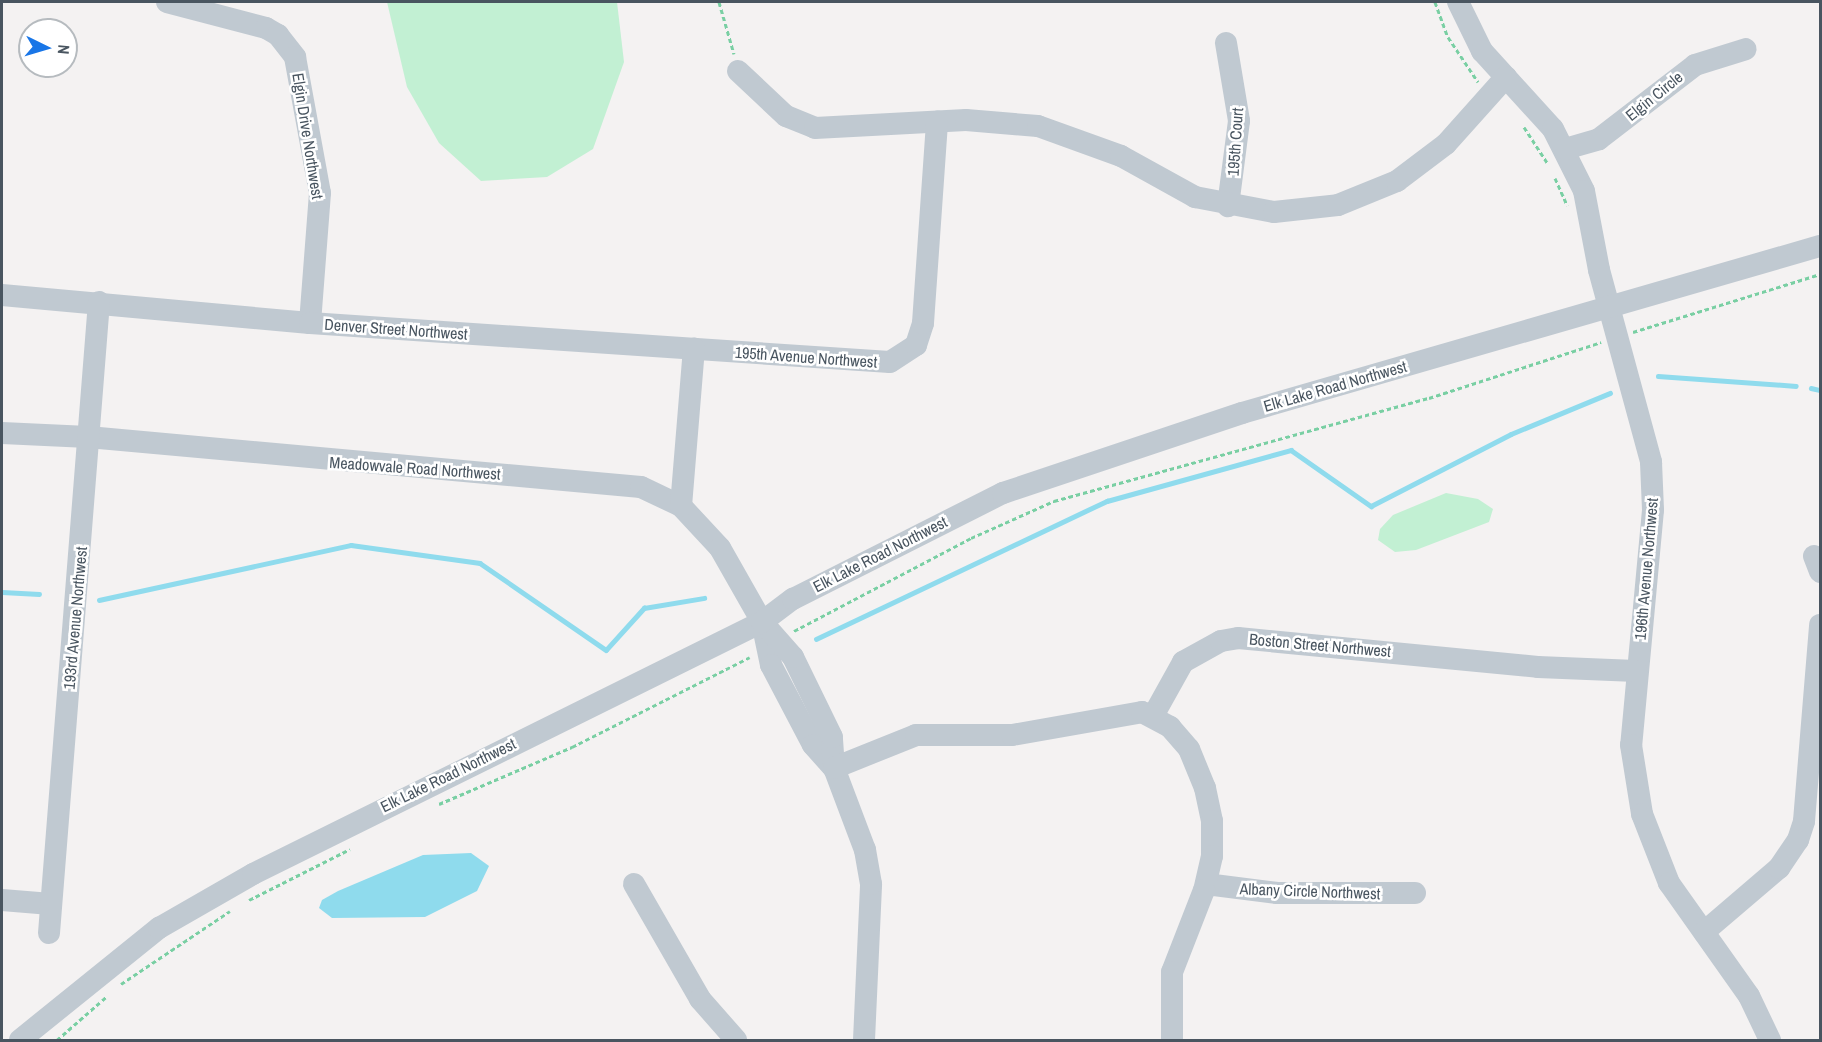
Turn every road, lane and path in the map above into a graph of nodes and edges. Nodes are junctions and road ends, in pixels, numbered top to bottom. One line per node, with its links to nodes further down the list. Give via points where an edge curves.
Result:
1 (167, 2): 20 (street, Elgin Drive Northwest, via 266,28 283,40 295,57 320,193)
2 (719, 2): 7 (path)
3 (1435, 2): 9 (path, via 1454,46)
4 (1458, 2): 8 (street, 196th Avenue Northwest, via 1477,42)
5 (1226, 43): 13 (street, 195th Court, via 1239,121)
6 (1746, 49): 12 (street, Elgin Circle, via 1695,65 1599,139)
7 (738, 71): 11 (street, via 786,116 815,128)
8 (1506, 77): 9 (street); 12 (street, 196th Avenue Northwest, via 1539,111)
9 (1491, 94): 13 (street, via 1431,158 1378,191 1295,212)
10 (1517, 118): 14 (path, via 1550,168)
11 (937, 121): 13 (street, via 994,120 1038,126 1121,156 1195,197); 22 (street, 195th Avenue Northwest, via 926,304 921,335 909,352 879,363)
12 (1565, 149): 19 (street, 196th Avenue Northwest, via 1584,191 1599,270)
13 (1228, 206)
14 (1570, 212)
15 (1821, 246): 19 (street, Elk Lake Road Northwest)
16 (1821, 274): 21 (path)
17 (2, 295): 18 (street, Denver Street Northwest)
18 (99, 302): 20 (street, Denver Street Northwest); 24 (street, 193rd Avenue Northwest)
19 (1612, 307): 21 (street, 196th Avenue Northwest); 26 (street, Elk Lake Road Northwest, via 1242,413 1033,481 943,520 794,599)
20 (310, 323): 22 (street, Denver Street Northwest)
21 (1617, 337): 28 (path, via 1429,398 1054,501 971,538); 29 (street, 196th Avenue Northwest, via 1646,439 1653,488)
22 (694, 350): 25 (street)
23 (2, 433): 24 (street, Meadowvale Road Northwest)
24 (88, 437): 25 (street, Meadowvale Road Northwest, via 293,458 606,481 641,487); 39 (street, 193rd Avenue Northwest)
25 (681, 507): 26 (street, Meadowvale Road Northwest, via 720,548)
26 (762, 622): 28 (street, Meadowvale Road Northwest); 43 (street, Elk Lake Road Northwest, via 253,874 159,928)
27 (1821, 625): 41 (street, via 1804,821 1798,840 1779,868)
28 (773, 644): 31 (street, Meadowvale Road Northwest, via 771,665 813,745); 32 (path, via 572,747)
29 (1636, 671): 30 (street, Boston Street Northwest, via 1538,667 1238,638 1221,641 1183,662); 41 (street, 196th Avenue Northwest, via 1631,745 1642,814 1669,883)
30 (1153, 716): 31 (street, via 1128,712 1011,735 922,734); 35 (street, via 1179,735 1205,788 1212,838)
31 (834, 768): 46 (street, via 865,850 871,884)
32 (437, 805)
33 (355, 846): 38 (path)
34 (634, 884): 45 (street, via 700,999)
35 (1206, 884): 36 (street, Albany Circle Northwest, via 1277,893); 47 (street, via 1172,972)
36 (1415, 893)
37 (2, 900): 39 (street)
38 (242, 903)
39 (51, 904): 42 (street, 193rd Avenue Northwest)
40 (232, 909): 44 (path, via 115,989)
41 (1704, 932): 48 (street, 196th Avenue Northwest, via 1749,996)
42 (50, 933)
43 (20, 1041)
44 (57, 1041)
45 (736, 1041)
46 (864, 1041)
47 (1172, 1041)
48 (1770, 1041)

